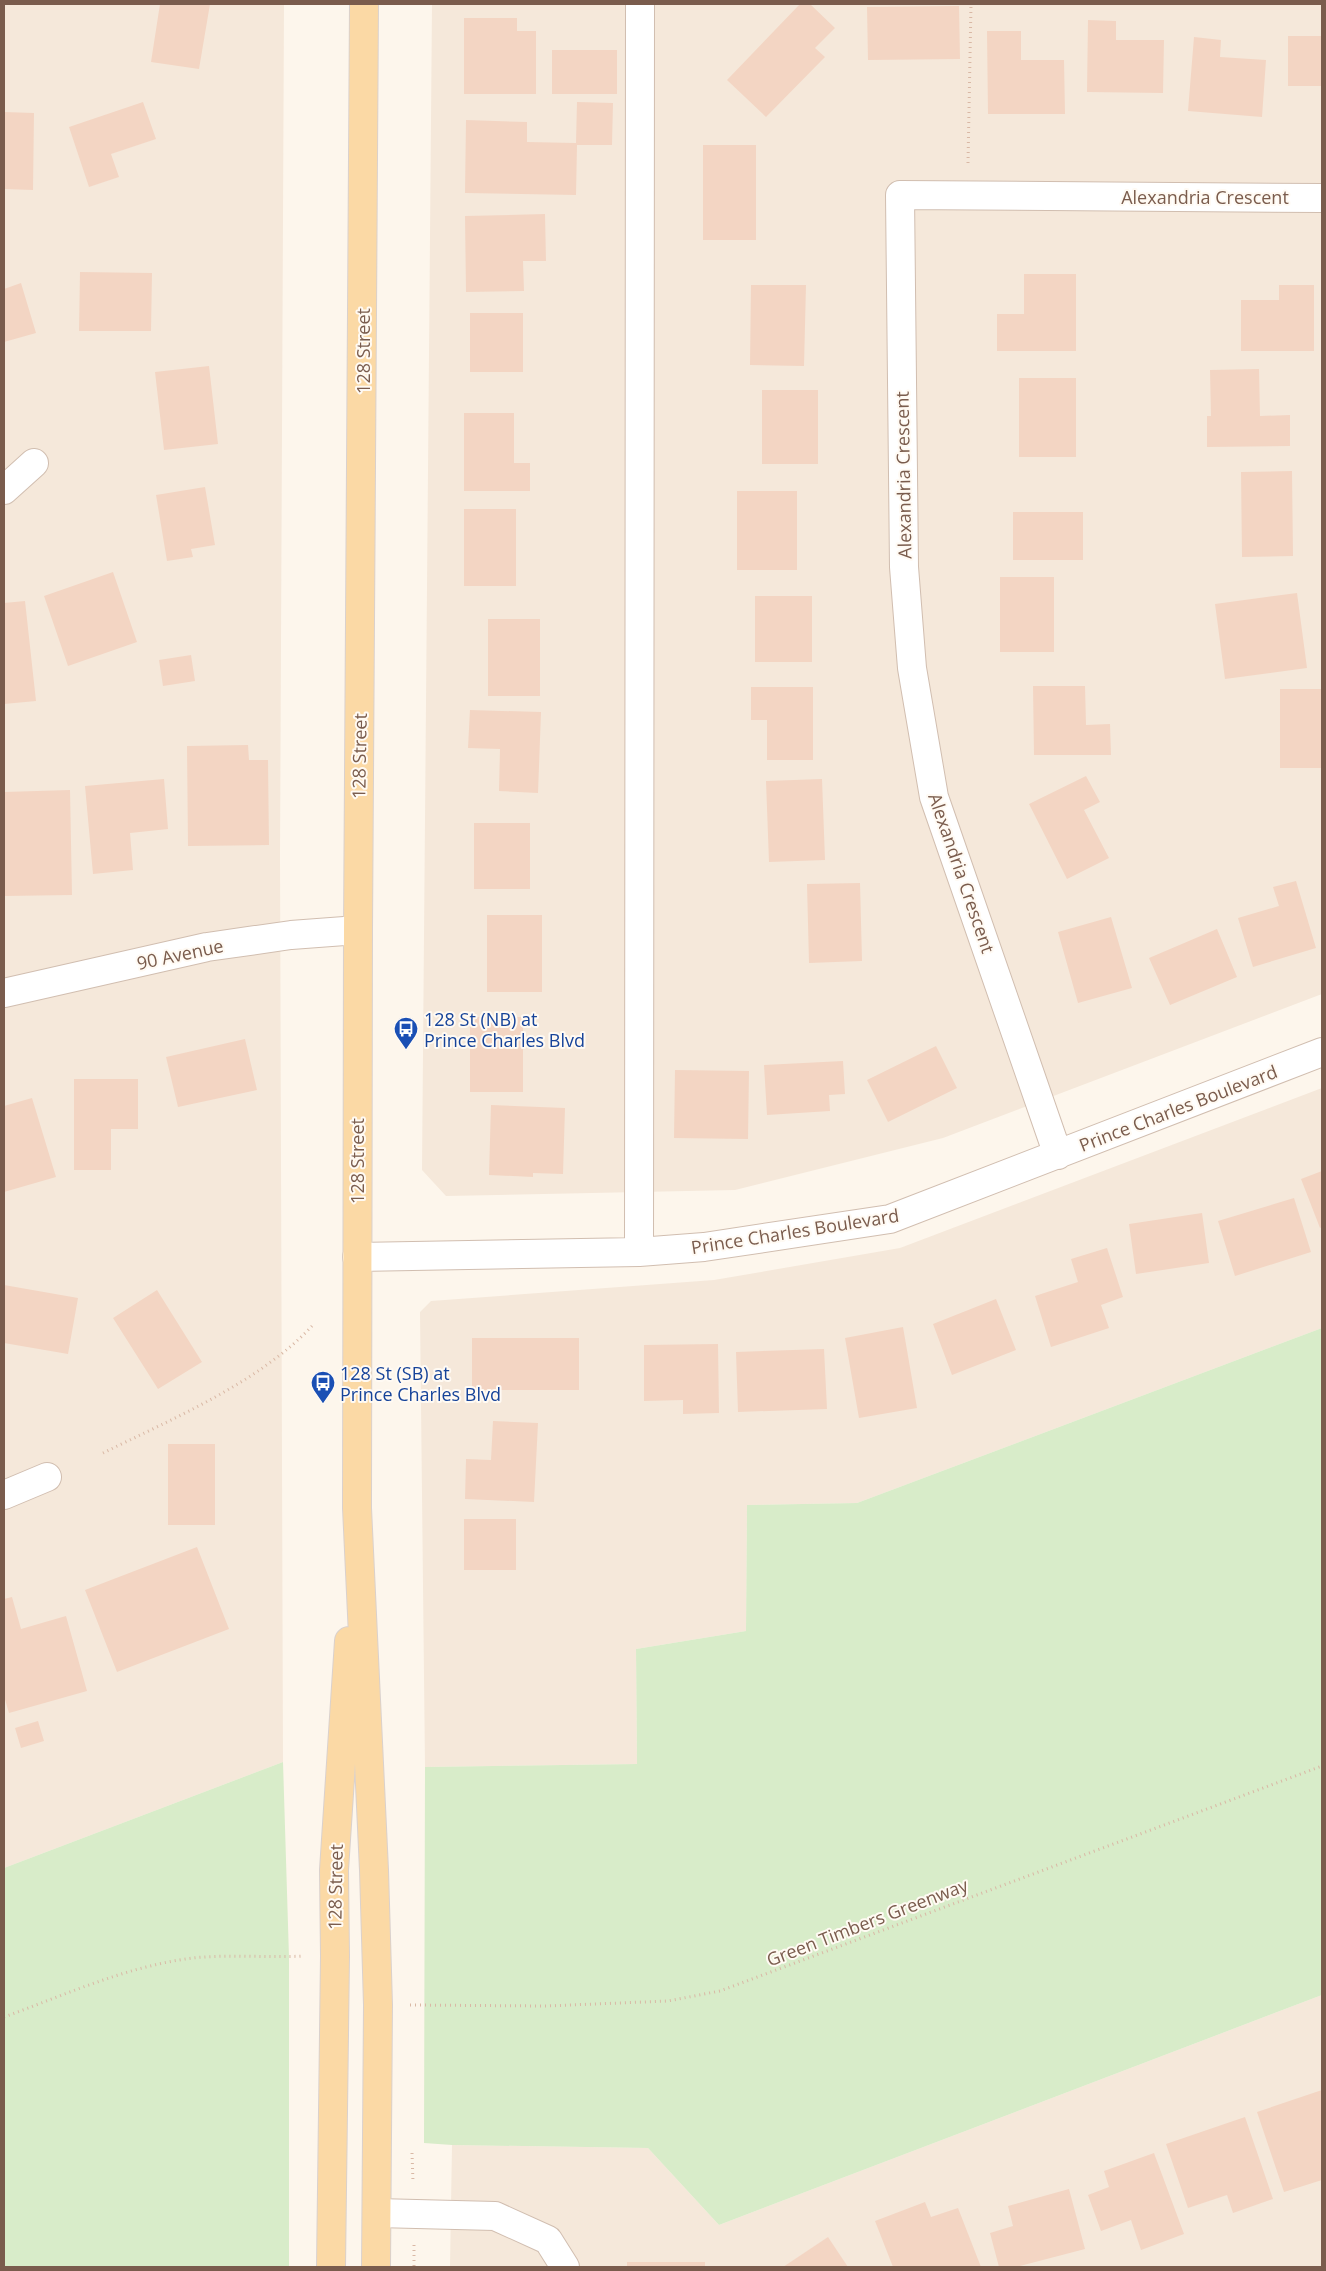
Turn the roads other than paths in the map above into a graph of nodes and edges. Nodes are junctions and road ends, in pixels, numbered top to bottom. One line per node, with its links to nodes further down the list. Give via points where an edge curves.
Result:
1 (364, 4): 6 (main road, 128 Street)
2 (640, 4): 10 (street)
3 (1322, 198): 9 (street, Alexandria Crescent, via 900,195 904,567 913,677 934,797)
4 (34, 463): 5 (street)
5 (4, 490)
6 (358, 930): 7 (street, 90 Avenue, via 291,935 207,948); 11 (main road, 128 Street)
7 (4, 992)
8 (1322, 1052): 9 (street, Prince Charles Boulevard)
9 (1058, 1155): 10 (street, Prince Charles Boulevard, via 890,1219 704,1247)
10 (638, 1252): 11 (street, Prince Charles Boulevard)
11 (357, 1257): 14 (main road, 128 Street)
12 (47, 1477): 13 (street)
13 (4, 1495)
14 (357, 1508): 15 (main road, 128 Street, via 378,2005); 16 (main road, 128 Street, via 334,1870)
15 (377, 2212): 17 (main road, 128 Street); 18 (street, via 495,2216 548,2240)
16 (331, 2267)
17 (376, 2267)
18 (565, 2267)

